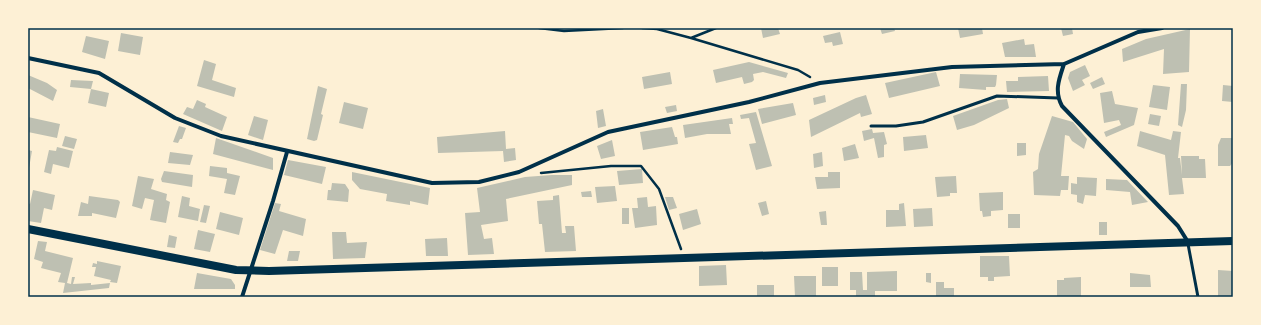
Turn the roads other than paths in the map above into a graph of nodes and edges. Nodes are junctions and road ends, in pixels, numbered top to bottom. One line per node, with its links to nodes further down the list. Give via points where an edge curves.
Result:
1 (1162, 28): 3 (street, via 1138,32)
2 (28, 58): 6 (street, via 99,73 175,118 221,136)
3 (1064, 64): 4 (street, via 1058,84); 6 (street, via 952,67 820,83 749,102 608,132 519,172 479,182 432,183)
4 (1058, 98): 5 (lane, via 997,96 922,122); 9 (street, via 1062,106 1178,226)
5 (871, 126)
6 (287, 152): 10 (street)
7 (28, 229): 10 (main road, via 236,270)
8 (1233, 241): 9 (main road)
9 (1188, 242): 10 (main road, via 357,269); 12 (lane)
10 (251, 270): 11 (street)
11 (242, 297)
12 (1198, 297)

